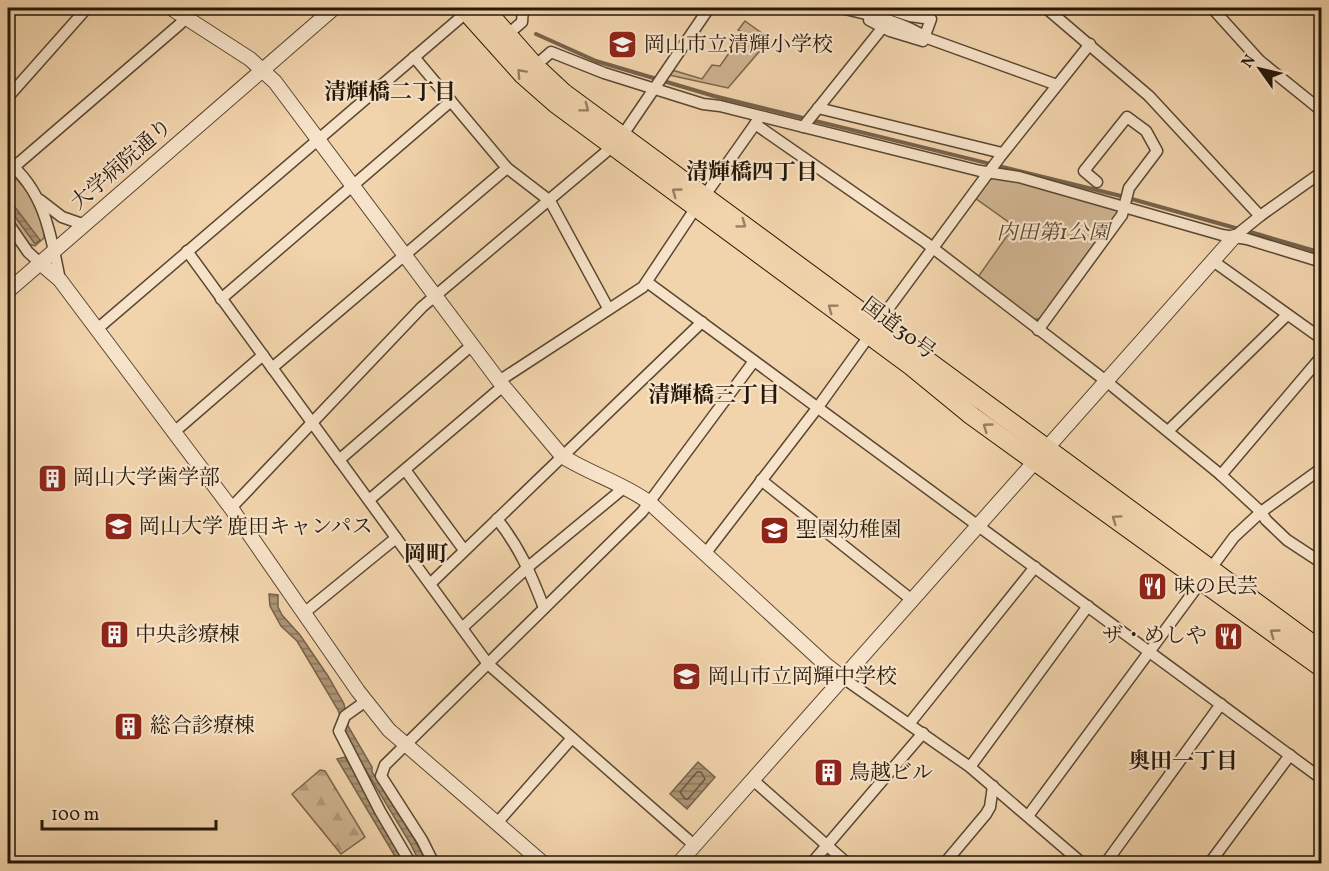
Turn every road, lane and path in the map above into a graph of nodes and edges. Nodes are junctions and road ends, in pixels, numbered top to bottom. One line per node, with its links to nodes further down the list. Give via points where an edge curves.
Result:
1 (87, 8): 24 (street)
2 (171, 8): 13 (street)
3 (334, 8): 21 (street, 大学病院通り)
4 (523, 8): 16 (street, via 522,22)
5 (709, 8): 23 (street)
6 (845, 8): 12 (street); 15 (street, via 844,12)
7 (886, 8): 14 (street)
8 (933, 8): 14 (street)
9 (1046, 8): 18 (street)
10 (1212, 8): 27 (street, via 1260,61)
11 (472, 9): 16 (highway, 国道30号); 19 (street); 31 (highway, 国道30号, one-way to 11, via 537,89)
12 (862, 10): 15 (street)
13 (190, 13): 21 (street); 33 (street)
14 (928, 18): 17 (street)
15 (886, 24): 17 (street); 26 (street)
16 (508, 34): 20 (highway, 国道30号)
17 (923, 35): 22 (street)
18 (1090, 44): 22 (street); 43 (street, via 1149,96)
19 (414, 57): 25 (street); 30 (street)
20 (535, 66): 23 (street, via 551,52 604,73); 31 (highway, 国道30号, one-way to 31)
21 (263, 70): 30 (street); 45 (street, 大学病院通り)
22 (1057, 85): 32 (street)
23 (656, 86): 28 (street); 31 (street)
24 (8, 97)
25 (451, 101): 34 (street); 38 (street)
26 (816, 110): 29 (street); 32 (street)
27 (1322, 111)
28 (757, 121): 29 (street); 41 (street); 47 (street)
29 (805, 124): 35 (street)
30 (317, 139): 38 (street); 49 (street)
31 (618, 141): 40 (street); 41 (highway, 国道30号)
32 (1001, 155): 35 (street)
33 (11, 165): 39 (street)
34 (507, 168): 40 (street); 50 (street)
35 (990, 170): 42 (street); 47 (street)
36 (1322, 172): 43 (street)
37 (1098, 182): 42 (street, via 1084,171 1126,117 1146,131 1157,151 1129,188)
38 (352, 186): 50 (street); 58 (street)
39 (39, 200): 45 (street, via 62,217); 48 (street)
40 (550, 201): 57 (street); 59 (street)
41 (700, 202): 55 (street); 63 (highway, 国道30号)
42 (1124, 206): 46 (street); 64 (street, via 1122,215)
43 (1260, 216): 46 (street)
44 (8, 223): 53 (street)
45 (85, 225): 48 (street, 大学病院通り)
46 (1236, 236): 51 (street); 52 (street)
47 (932, 249): 63 (street); 64 (street)
48 (54, 251): 53 (street, 大学病院通り); 54 (street)
49 (187, 251): 58 (street); 62 (street)
50 (404, 255): 57 (street); 70 (street)
51 (1213, 261): 60 (street); 71 (street)
52 (1322, 262)
53 (40, 263): 54 (street); 56 (street, 大学病院通り)
54 (60, 280): 62 (street)
55 (647, 282): 59 (street); 61 (street)
56 (8, 291)
57 (434, 296): 66 (street); 74 (street)
58 (221, 298): 67 (street)
59 (608, 308): 72 (street)
60 (1287, 315): 65 (street); 75 (street)
61 (702, 322): 69 (street); 78 (street)
62 (96, 330): 76 (street)
63 (873, 330): 73 (street); 77 (highway, 国道30号, via 972,416)
64 (1038, 330): 71 (street)
65 (1322, 339)
66 (472, 345): 72 (street); 79 (street)
67 (263, 355): 70 (street); 76 (street)
68 (1322, 356): 82 (street)
69 (754, 361): 73 (street); 86 (street)
70 (272, 368): 74 (street)
71 (1106, 381): 75 (street); 77 (street)
72 (501, 383): 78 (street); 81 (street)
73 (818, 407): 83 (street); 90 (street)
74 (312, 423): 79 (street); 87 (street)
75 (1168, 431): 82 (street)
76 (173, 433): 87 (street)
77 (1040, 454): 90 (street); 97 (highway, 国道30号)
78 (562, 456): 84 (street); 89 (street)
79 (339, 460): 85 (street)
80 (1322, 468): 88 (street)
81 (406, 471): 85 (street); 92 (street)
82 (1221, 475): 88 (street)
83 (761, 480): 93 (street); 99 (street)
84 (625, 487): 86 (street); 95 (street)
85 (369, 500): 91 (street)
86 (650, 503): 93 (street); 101 (street)
87 (231, 508): 102 (street)
88 (1261, 512): 94 (street, via 1287,540); 97 (street, via 1234,537)
89 (497, 519): 92 (street); 95 (street)
90 (978, 525): 96 (street); 99 (street)
91 (396, 538): 98 (street); 102 (street)
92 (464, 550): 98 (street)
93 (705, 554): 108 (street)
94 (1322, 563)
95 (528, 567): 101 (street); 103 (street)
96 (1035, 567): 100 (street); 111 (street)
97 (1206, 575): 104 (highway, 国道30号); 105 (street); 107 (highway, 国道30号, one-way to 97)
98 (430, 584): 103 (street)
99 (912, 600): 108 (street)
100 (1088, 606): 105 (street); 116 (street)
101 (544, 608): 106 (street)
102 (304, 613): 109 (street)
103 (462, 628): 106 (street)
104 (1322, 651)
105 (1150, 652): 110 (street); 120 (street)
106 (488, 664): 113 (street); 114 (street)
107 (1322, 668)
108 (843, 678): 111 (street); 118 (street)
109 (366, 701): 114 (street); 125 (street, via 349,712 339,731)
110 (1221, 704): 115 (street); 133 (street)
111 (909, 724): 112 (street)
112 (923, 734): 116 (street); 123 (street)
113 (572, 738): 121 (street); 122 (street)
114 (406, 746): 121 (street); 126 (street, via 385,765 381,776)
115 (1290, 755): 117 (street); 134 (street)
116 (970, 767): 119 (street)
117 (1322, 779)
118 (753, 780): 122 (street); 123 (street)
119 (993, 786): 120 (street); 131 (street, via 986,814)
120 (1028, 816): 132 (street)
121 (496, 823): 127 (street)
122 (694, 845): 128 (street)
123 (827, 846): 129 (street); 130 (street)
124 (1322, 857): 135 (street)
125 (411, 864)
126 (434, 864)
127 (544, 864)
128 (678, 864)
129 (812, 864)
130 (848, 864)
131 (944, 864)
132 (1083, 864)
133 (1105, 864)
134 (1209, 864)
135 (1317, 864)

